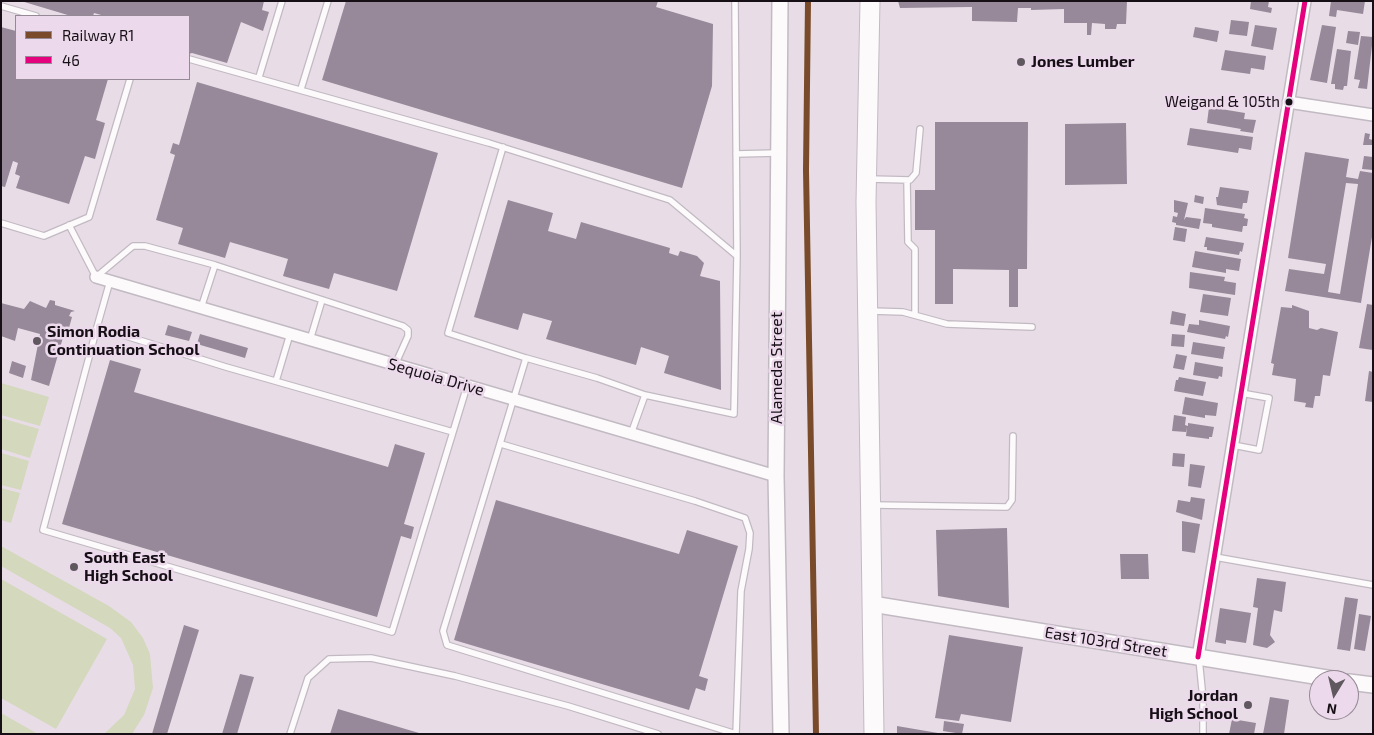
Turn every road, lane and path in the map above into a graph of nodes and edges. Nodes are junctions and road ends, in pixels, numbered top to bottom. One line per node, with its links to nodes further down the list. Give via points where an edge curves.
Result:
1 (282, 1): 10 (lane)
2 (328, 1): 12 (lane)
3 (735, 1): 18 (lane)
4 (780, 1): 17 (street, Alameda Street)
5 (870, 1): 19 (main road)
6 (1305, 1): 13 (street)
7 (1, 6): 8 (lane)
8 (32, 15)
9 (190, 59): 10 (lane)
10 (259, 78): 12 (lane)
11 (130, 80): 22 (lane, via 89,217)
12 (301, 89): 16 (lane)
13 (1288, 102): 14 (street); 39 (street)
14 (1373, 115)
15 (920, 129): 20 (lane, via 916,172)
16 (503, 147): 23 (lane, via 670,200); 35 (lane, via 448,333)
17 (778, 153): 18 (lane); 47 (street, Alameda Street)
18 (736, 154): 23 (lane)
19 (866, 179): 20 (lane); 29 (main road)
20 (907, 180): 30 (lane, via 908,242 915,249)
21 (1, 223): 22 (lane, via 44,236)
22 (69, 225): 25 (lane)
23 (737, 256): 40 (lane, via 734,414)
24 (215, 265): 25 (lane, via 145,246 133,246); 27 (lane); 28 (lane)
25 (96, 277): 26 (street, Sequoia Drive)
26 (110, 281): 28 (street, Sequoia Drive); 31 (lane)
27 (322, 300): 34 (lane); 36 (lane, via 408,330)
28 (201, 308): 33 (street, Sequoia Drive)
29 (867, 311): 30 (lane); 48 (main road)
30 (915, 315): 32 (lane, via 946,324)
31 (97, 327): 37 (lane); 42 (lane, via 43,530 392,632)
32 (1032, 327)
33 (290, 334): 34 (street, Sequoia Drive); 37 (lane)
34 (310, 340): 36 (street, Sequoia Drive)
35 (526, 358): 40 (lane); 41 (lane)
36 (395, 365): 38 (street, Sequoia Drive)
37 (276, 381): 42 (lane)
38 (467, 386): 41 (street, Sequoia Drive); 42 (lane)
39 (1242, 393): 46 (street); 46 (lane, via 1269,398 1259,450)
40 (645, 395): 43 (lane)
41 (513, 399): 43 (street, Sequoia Drive); 45 (lane)
42 (453, 432)
43 (630, 434): 47 (street, Sequoia Drive)
44 (1013, 436): 48 (lane, via 1012,500 1007,507)
45 (501, 444): 58 (lane, via 745,518 750,532 741,591); 58 (lane, via 444,631 447,645)
46 (1233, 445): 49 (street)
47 (776, 476): 59 (street, Alameda Street)
48 (870, 505): 51 (main road)
49 (1215, 557): 50 (lane); 52 (street)
50 (1373, 585)
51 (872, 604): 52 (street, East 103rd Street); 60 (main road)
52 (1198, 657): 53 (street, East 103rd Street); 61 (lane)
53 (1309, 675)
54 (1359, 683): 55 (street)
55 (1373, 685)
56 (290, 734): 57 (lane, via 308,678 329,659 371,658 455,676)
57 (658, 734)
58 (736, 734)
59 (781, 734)
60 (874, 734)
61 (1203, 734)

